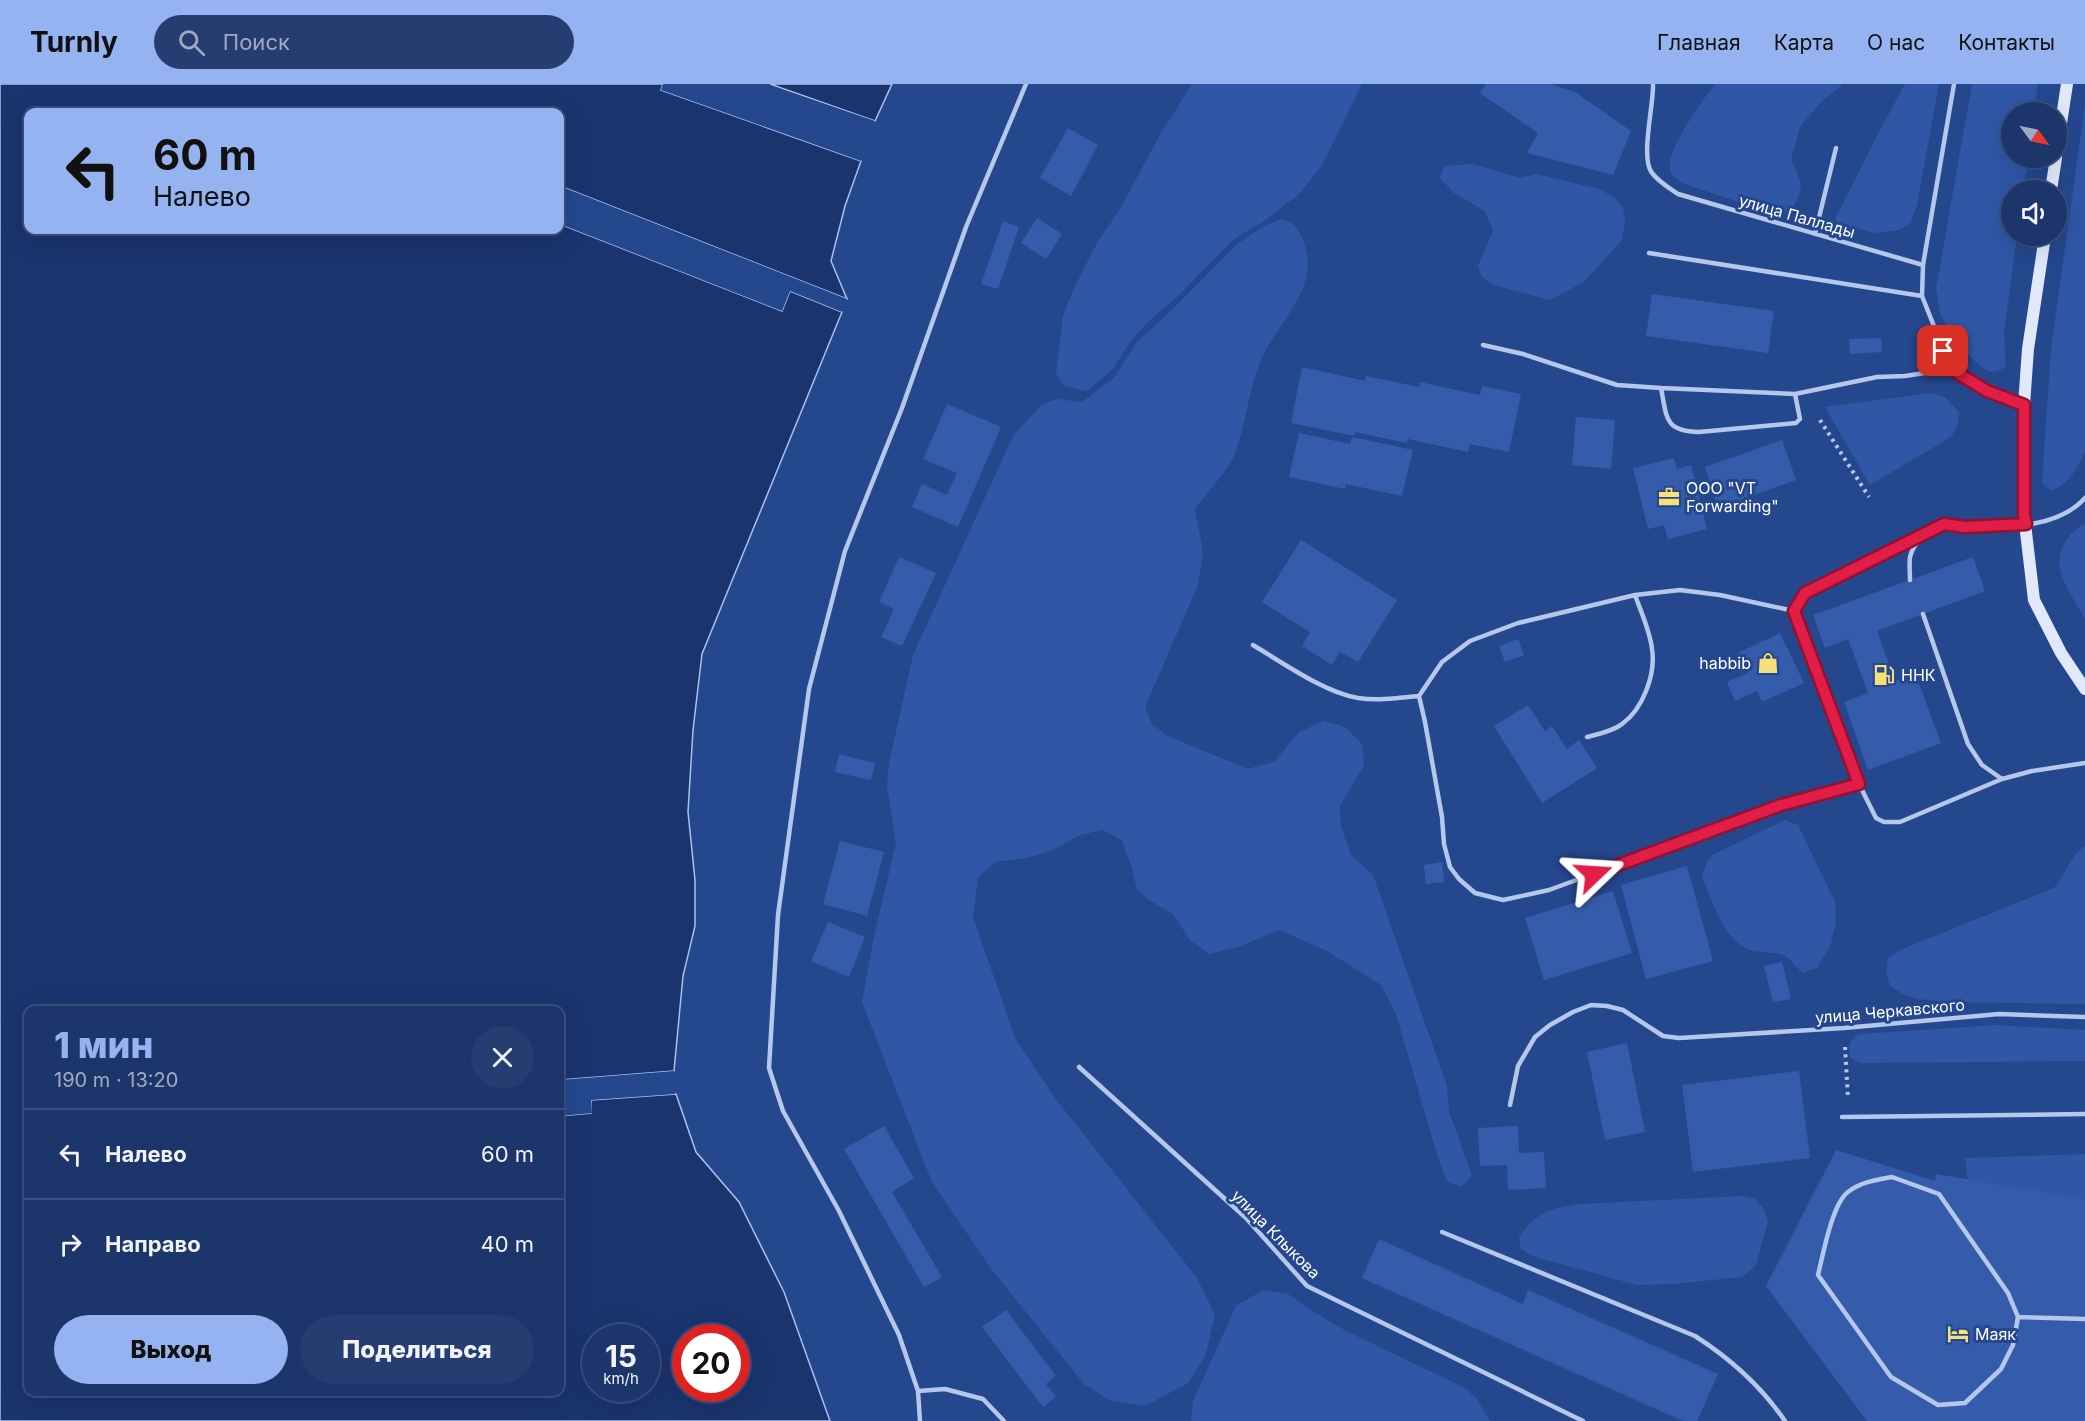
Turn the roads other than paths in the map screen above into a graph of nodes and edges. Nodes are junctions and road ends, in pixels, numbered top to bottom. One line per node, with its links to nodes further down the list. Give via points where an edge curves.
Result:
1 (1026, 84): 39 (lane, via 966,227 902,408 845,551 809,689 778,915 769,1068 783,1111 839,1211 899,1335)
2 (1653, 84): 7 (lane, улица Паллады, via 1647,147 1650,171 1659,180 1678,194)
3 (1954, 84): 10 (lane)
4 (2067, 84): 5 (main road)
5 (2064, 102)
6 (1836, 148): 7 (lane)
7 (1815, 234): 10 (lane, улица Паллады)
8 (2043, 246): 16 (main road)
9 (1648, 252): 11 (lane)
10 (1923, 265): 11 (lane)
11 (1922, 296): 13 (lane)
12 (1483, 345): 14 (lane, via 1617,385)
13 (1951, 369): 15 (lane, via 1877,377); 16 (lane, via 1987,391)
14 (1661, 388): 15 (lane); 15 (lane, via 1670,424 1692,432 1796,423 1800,419)
15 (1795, 394)
16 (2024, 405): 18 (main road)
17 (2085, 498): 18 (lane, via 2061,516)
18 (2026, 524): 19 (lane, via 1944,524); 25 (main road, via 2034,600)
19 (1926, 532): 20 (lane, via 1910,555); 22 (lane, via 1805,593)
20 (1910, 580)
21 (1635, 595): 22 (lane, via 1680,590); 26 (lane, via 1518,623 1470,640 1442,662); 27 (lane, via 1652,649 1651,673 1644,694 1633,714 1620,726)
22 (1794, 611): 30 (lane)
23 (1923, 614): 29 (lane, via 1968,744 1982,765)
24 (1253, 645): 26 (lane, via 1332,690 1357,698)
25 (2085, 689)
26 (1419, 696): 30 (lane, via 1450,867 1475,893 1503,900 1549,890 1781,805)
27 (1587, 737)
28 (2085, 763): 29 (lane)
29 (2002, 779): 30 (lane, via 1900,822 1876,818)
30 (1859, 784)
31 (2085, 1017): 33 (lane, улица Черкавского, via 1999,1014 1679,1038 1663,1036 1623,1010 1591,1005 1535,1037 1518,1066)
32 (1079, 1067): 42 (lane, улица Клыкова, via 1246,1218 1307,1286)
33 (1510, 1105)
34 (2085, 1114): 35 (lane)
35 (1842, 1117)
36 (1442, 1232): 43 (lane, via 1695,1336 1746,1374)
37 (2018, 1317): 37 (lane, via 2008,1293 1939,1194 1892,1177 1867,1181 1846,1193 1834,1215 1818,1275 1891,1377 1938,1405 1965,1403 2001,1369 2013,1345); 38 (lane)
38 (2085, 1319)
39 (918, 1391): 40 (lane); 41 (lane, via 945,1389 983,1399)
40 (920, 1421)
41 (1004, 1421)
42 (1583, 1421)
43 (1785, 1421)

